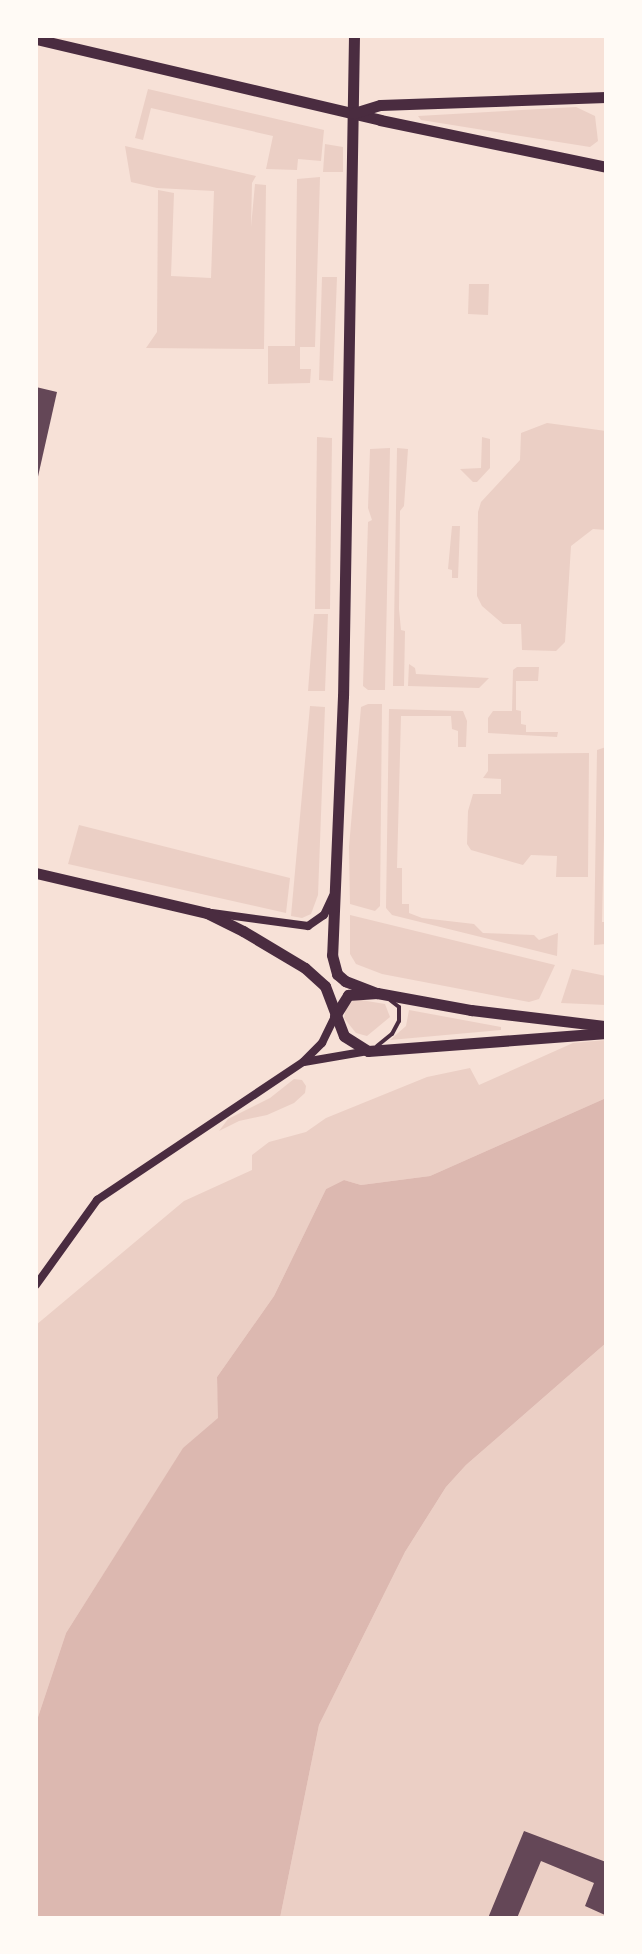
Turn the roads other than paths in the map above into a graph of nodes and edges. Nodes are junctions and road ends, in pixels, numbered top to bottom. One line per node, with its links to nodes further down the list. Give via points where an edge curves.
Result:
1 (354, 36): 4 (street)
2 (36, 39): 4 (street)
3 (606, 97): 4 (street, via 380,105)
4 (353, 113): 5 (street); 7 (street, via 343,696)
5 (606, 167)
6 (36, 873): 8 (street)
7 (333, 896): 8 (street, via 324,915 308,926); 9 (street, via 332,955 337,974)
8 (207, 913): 10 (street, via 305,968 325,986)
9 (377, 993): 10 (street, via 348,995); 11 (street); 13 (lane, via 399,1007 399,1021 392,1034)
10 (335, 1016): 13 (street, via 344,1036); 14 (street, via 322,1043)
11 (606, 1026)
12 (606, 1033): 13 (street)
13 (368, 1051): 14 (street)
14 (303, 1062): 15 (street, via 97,1200)
15 (36, 1285)

